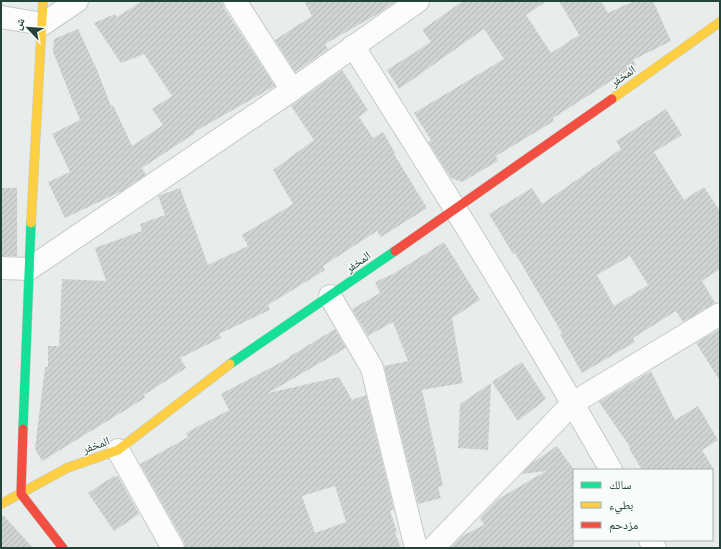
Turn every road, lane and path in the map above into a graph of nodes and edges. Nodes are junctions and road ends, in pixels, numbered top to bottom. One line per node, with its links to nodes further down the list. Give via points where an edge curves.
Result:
1 (43, 1): 7 (street)
2 (77, 1): 7 (street)
3 (235, 1): 9 (street)
4 (418, 1): 8 (street)
5 (1, 17): 7 (street)
6 (720, 22): 10 (street, المخفر)
7 (43, 24): 12 (street)
8 (353, 46): 9 (street); 10 (street)
9 (292, 90): 12 (street)
10 (456, 209): 13 (street, المخفر); 15 (street)
11 (1, 268): 12 (street)
12 (29, 269): 18 (street)
13 (330, 296): 16 (street, المخفر, via 241,356); 22 (street, via 372,368)
14 (720, 314): 15 (street)
15 (573, 403): 17 (street); 23 (street)
16 (118, 450): 18 (street, المخفر, via 67,468); 21 (street)
17 (610, 469)
18 (21, 494): 19 (street, المخفر); 20 (street)
19 (1, 504)
20 (63, 548)
21 (172, 548)
22 (416, 548)
23 (433, 548)

